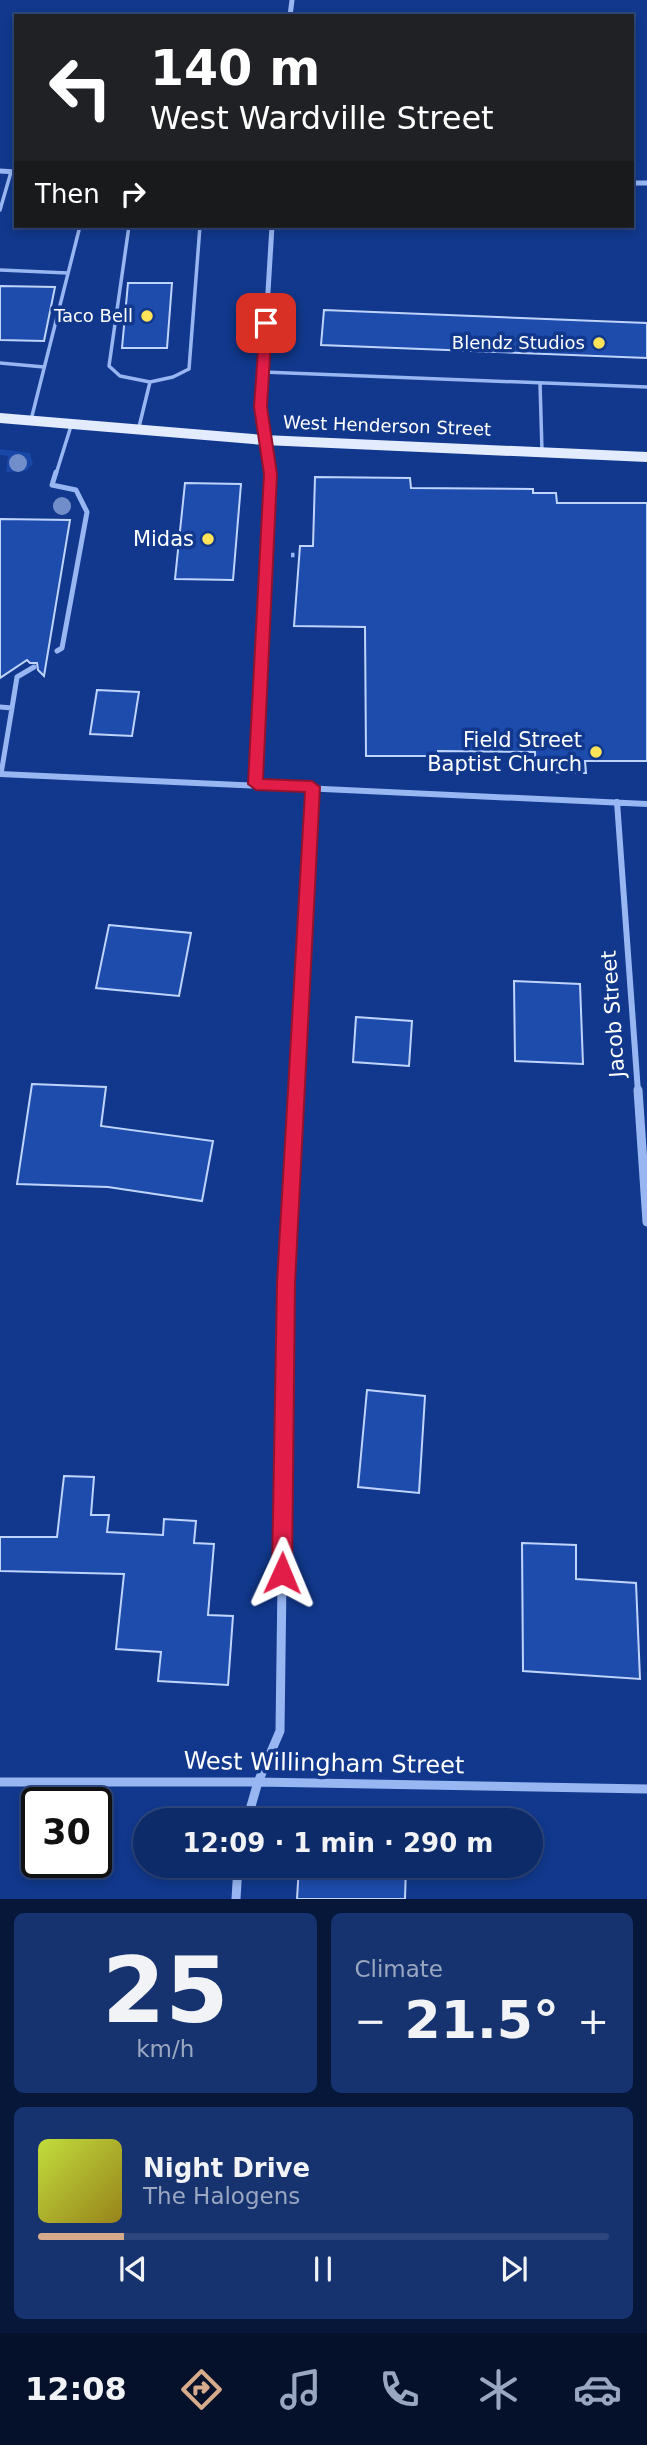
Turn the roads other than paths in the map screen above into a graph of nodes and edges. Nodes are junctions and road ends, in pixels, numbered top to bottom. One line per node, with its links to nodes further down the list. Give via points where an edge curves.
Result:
1 (0, 171): 2 (street)
2 (14, 172): 3 (lane)
3 (0, 210)
4 (79, 228): 9 (lane)
5 (129, 228): 13 (lane, via 109,366 121,376)
6 (200, 228): 13 (lane, via 189,369)
7 (272, 228): 12 (street)
8 (0, 270): 9 (lane)
9 (68, 273): 11 (lane)
10 (0, 363): 11 (lane)
11 (44, 368): 17 (lane)
12 (263, 372): 14 (lane); 20 (street)
13 (150, 382): 19 (lane)
14 (540, 383): 15 (lane); 21 (lane)
15 (647, 387)
16 (0, 418): 17 (main road, West Henderson Street)
17 (31, 422): 18 (main road, West Henderson Street)
18 (71, 426): 19 (main road, West Henderson Street); 23 (lane, via 52,485 76,490 86,512 62,648)
19 (138, 430): 20 (main road, West Henderson Street)
20 (264, 440): 21 (main road, West Henderson Street); 28 (street, via 270,474)
21 (542, 451): 22 (main road, West Henderson Street)
22 (647, 457)
23 (57, 651)
24 (34, 667): 26 (lane, via 17,677)
25 (0, 707): 26 (lane)
26 (12, 708): 27 (lane)
27 (0, 774): 28 (street)
28 (256, 784): 29 (street)
29 (312, 787): 30 (street); 34 (street, via 286,1283 280,1731)
30 (617, 802): 31 (street); 32 (street, Jacob Street)
31 (647, 804)
32 (647, 1222)
33 (0, 1782): 34 (street, West Willingham Street)
34 (258, 1782): 35 (street, West Willingham Street); 36 (street)
35 (647, 1789)
36 (250, 1808)
37 (237, 1878): 38 (street)
38 (236, 1899)

